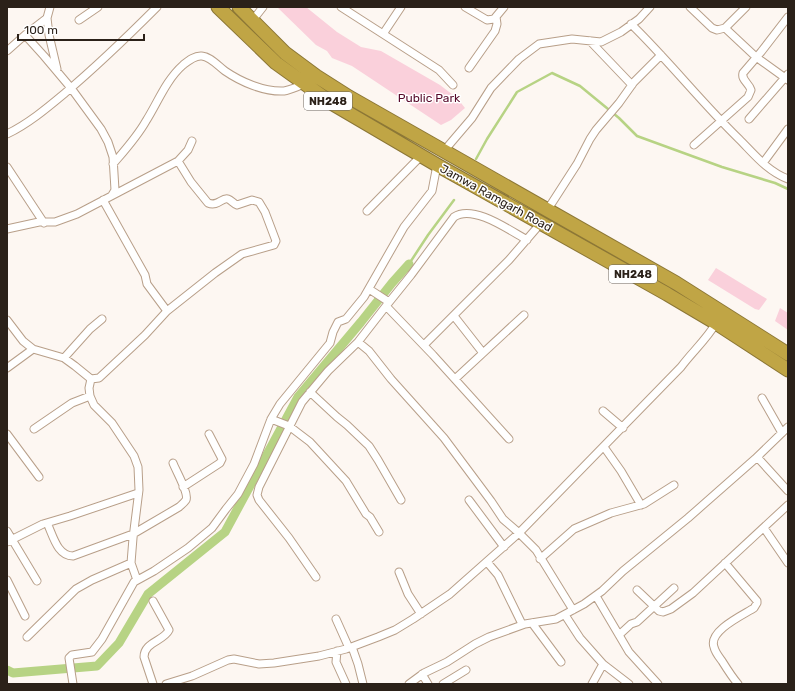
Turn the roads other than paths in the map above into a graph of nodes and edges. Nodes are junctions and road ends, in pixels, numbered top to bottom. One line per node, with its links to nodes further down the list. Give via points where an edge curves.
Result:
1 (50, 7): 16 (street)
2 (98, 7): 17 (street)
3 (157, 7): 34 (street)
4 (218, 7): 23 (highway, Jamwa Ramgarh Road / NH248)
5 (239, 7): 18 (highway, Jamwa Ramgarh Road / NH248)
6 (263, 7): 18 (street)
7 (341, 7): 21 (street)
8 (401, 7): 21 (street)
9 (465, 7): 14 (street, via 487,20)
10 (504, 7): 14 (street)
11 (650, 7): 19 (street)
12 (690, 7): 20 (street, via 712,28)
13 (746, 7): 20 (street)
14 (496, 17): 28 (street, via 495,31)
15 (788, 17): 27 (street)
16 (48, 18): 22 (street); 29 (street)
17 (79, 20)
18 (255, 24): 23 (highway); 41 (highway, Jamwa Ramgarh Road / NH248, via 285,53 316,76)
19 (631, 24): 24 (street, via 601,42); 26 (street)
20 (725, 28): 27 (street)
21 (383, 34): 32 (street, via 439,70)
22 (25, 35): 25 (street); 29 (street)
23 (249, 37): 31 (highway, Jamwa Ramgarh Road / NH248, via 276,63)
24 (590, 41): 33 (street); 41 (street, via 572,39 539,44 519,59 491,88 472,118)
25 (7, 51)
26 (662, 55): 33 (street); 36 (street)
27 (756, 57): 30 (street); 36 (street, via 742,75 751,90 748,97)
28 (469, 68)
29 (57, 72): 34 (street)
30 (787, 77): 35 (street)
31 (305, 84): 42 (highway, Jamwa Ramgarh Road / NH248, via 333,104); 45 (street, via 286,90 271,90 241,80 207,57 195,57 183,65 172,78 135,138)
32 (453, 85)
33 (632, 85): 51 (street, via 590,138 577,164)
34 (71, 88): 38 (street, via 50,106); 45 (street, via 104,135 113,157)
35 (749, 119)
36 (721, 121): 40 (street); 44 (street)
37 (788, 130): 44 (street)
38 (7, 134)
39 (192, 141): 43 (street)
40 (694, 145)
41 (443, 152): 51 (highway, Jamwa Ramgarh Road / NH248)
42 (422, 156): 46 (highway, Jamwa Ramgarh Road / NH248); 52 (street)
43 (178, 161): 49 (street); 59 (street, via 208,203 215,204 225,199 237,205 252,200 259,202 276,241 274,245 242,254)
44 (763, 163): 48 (street, via 771,171)
45 (113, 164): 49 (street, via 115,190)
46 (437, 165): 54 (highway, Jamwa Ramgarh Road / NH248); 57 (street, via 432,191 404,226)
47 (7, 167): 53 (street)
48 (788, 179)
49 (112, 195): 50 (street)
50 (103, 200): 53 (street, via 77,214); 59 (street, via 145,275 147,284)
51 (548, 209): 69 (highway, Jamwa Ramgarh Road / NH248, via 676,283)
52 (367, 211)
53 (44, 223): 55 (street)
54 (541, 223): 56 (street); 64 (highway, Jamwa Ramgarh Road / NH248)
55 (7, 229)
56 (526, 240): 58 (street, via 486,218 471,213 459,214); 61 (street)
57 (369, 289): 58 (street); 79 (street, via 346,319 338,322 330,343 280,404)
58 (387, 303): 65 (street); 66 (street)
59 (167, 311): 73 (street, via 99,378)
60 (524, 315): 68 (street)
61 (454, 316): 66 (street); 68 (street)
62 (102, 319): 70 (street)
63 (7, 320): 67 (street, via 23,341)
64 (716, 323): 72 (highway, Jamwa Ramgarh Road / NH248); 81 (street, via 712,332 681,367)
65 (358, 342): 75 (street); 103 (street, via 369,351 444,438 503,519)
66 (424, 345): 74 (street)
67 (33, 349): 70 (street); 71 (street)
68 (484, 353): 74 (street)
69 (788, 354)
70 (64, 358): 73 (street)
71 (7, 368)
72 (788, 370)
73 (91, 379): 76 (street)
74 (455, 379): 86 (street)
75 (310, 392): 80 (street); 95 (street, via 369,446)
76 (90, 396): 82 (street, via 72,403); 94 (street, via 94,405 112,423 134,456 138,467)
77 (762, 398): 83 (street)
78 (603, 411): 81 (street)
79 (273, 419): 80 (street); 115 (street, via 238,494 212,528 188,548)
80 (288, 425): 102 (street, via 310,442 346,481); 113 (street, via 259,487 258,495 259,500)
81 (623, 428): 87 (street)
82 (34, 429)
83 (785, 430): 88 (street)
84 (7, 434): 90 (street)
85 (209, 434): 92 (street, via 222,459 220,463)
86 (509, 439)
87 (604, 447): 97 (street); 103 (street)
88 (757, 457): 93 (street); 119 (street)
89 (173, 464): 92 (street)
90 (39, 477)
91 (674, 485): 97 (street)
92 (183, 487): 104 (street, via 185,502)
93 (788, 491)
94 (138, 493): 99 (street); 104 (street)
95 (401, 500)
96 (469, 500): 106 (street)
97 (641, 505): 107 (street, via 611,513 574,529)
98 (788, 505): 100 (street)
99 (47, 523): 104 (street, via 60,550 67,556); 105 (street)
100 (764, 528): 110 (street); 111 (street)
101 (7, 531): 105 (street)
102 (378, 532)
103 (519, 533): 106 (street); 107 (street, via 536,550)
104 (133, 534): 109 (street)
105 (9, 540): 116 (street)
106 (504, 547): 108 (street)
107 (540, 559): 122 (street)
108 (487, 562): 123 (street, via 450,594); 128 (street, via 498,575)
109 (131, 563): 115 (street); 130 (street, via 76,589)
110 (725, 563): 121 (street, via 693,593 671,609 663,612); 148 (street, via 757,601 754,608 721,630 713,641 714,647)
111 (788, 563)
112 (399, 572): 123 (street, via 408,594)
113 (316, 577)
114 (7, 580): 125 (street)
115 (137, 580): 137 (street, via 102,640 92,652 72,655 69,658)
116 (37, 581)
117 (674, 588): 121 (street)
118 (637, 590): 121 (street)
119 (596, 596): 122 (street); 129 (street)
120 (153, 602): 138 (street, via 169,630 144,653)
121 (654, 607): 129 (street)
122 (573, 610): 124 (street)
123 (421, 614): 131 (street, via 395,630)
124 (564, 615): 127 (street); 134 (street)
125 (25, 616)
126 (336, 619): 131 (street)
127 (532, 623): 128 (street); 133 (street)
128 (522, 624): 136 (street, via 475,644)
129 (619, 635): 147 (street, via 629,652)
130 (27, 637)
131 (350, 648): 132 (street); 141 (street, via 358,664)
132 (337, 651): 139 (street, via 274,663 228,660); 140 (street, via 336,662)
133 (561, 662)
134 (603, 664): 145 (street); 146 (street)
135 (466, 670): 144 (street)
136 (422, 674): 142 (street); 143 (street)
137 (72, 683)
138 (153, 684)
139 (166, 684)
140 (346, 684)
141 (363, 684)
142 (409, 684)
143 (428, 684)
144 (443, 684)
145 (592, 684)
146 (629, 684)
147 (658, 684)
148 (738, 684)

